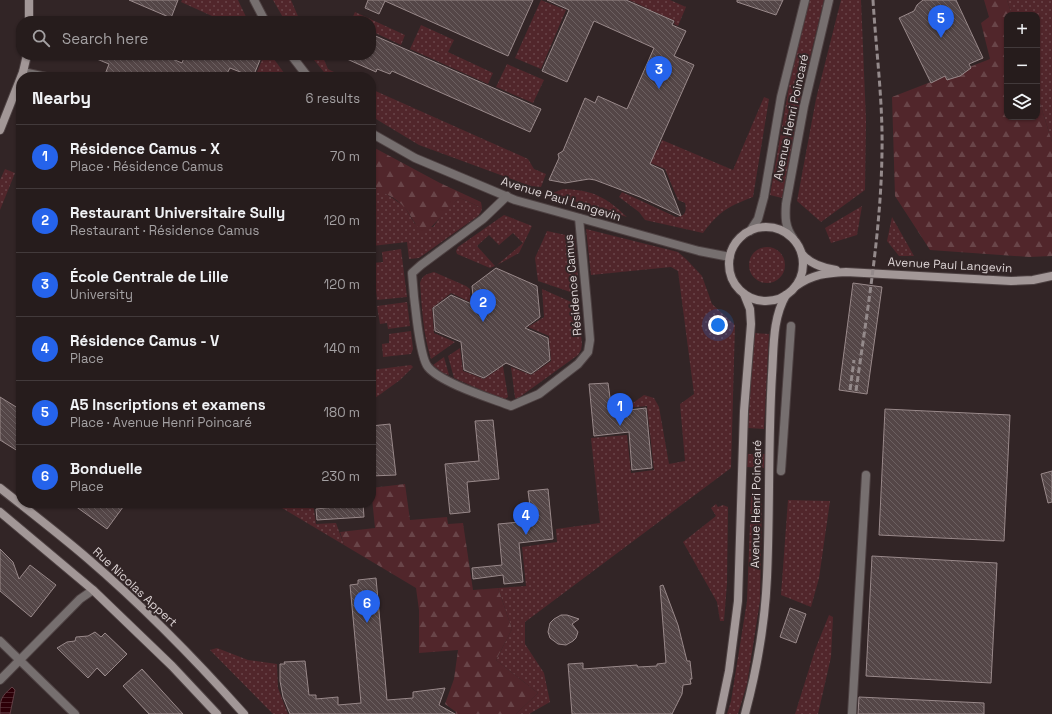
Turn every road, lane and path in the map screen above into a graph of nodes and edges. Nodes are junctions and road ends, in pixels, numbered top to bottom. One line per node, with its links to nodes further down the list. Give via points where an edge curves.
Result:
1 (30, 0): 5 (street)
2 (254, 0): 6 (street)
3 (804, 0): 16 (street, Avenue Henri Poincaré, via 781,97 764,197 758,219)
4 (829, 0): 17 (street, Avenue Henri Poincaré, via 804,106 787,199 787,228)
5 (29, 16)
6 (262, 16)
7 (26, 60): 9 (street)
8 (295, 60): 10 (street)
9 (23, 72)
10 (304, 72)
11 (16, 90): 12 (street)
12 (0, 130)
13 (376, 136): 14 (street, Avenue Paul Langevin, via 415,158)
14 (507, 196): 15 (street, Avenue Paul Langevin); 15 (street, Résidence Camus, via 483,219 421,264 412,273 412,285 422,351 427,366 446,381 511,406 539,394 578,364 588,352 590,340)
15 (579, 218): 19 (street, Avenue Paul Langevin)
16 (750, 231): 17 (street, via 770,228 782,231); 19 (street, via 737,242)
17 (793, 238): 18 (street)
18 (802, 253): 20 (street, Avenue Paul Langevin, via 815,264); 22 (street, via 803,270)
19 (730, 257): 23 (street, via 732,278)
20 (846, 272): 21 (street, Avenue Paul Langevin, via 1011,281); 22 (street, Avenue Paul Langevin, via 812,276)
21 (1052, 276)
22 (796, 286): 24 (street)
23 (744, 294): 24 (street, via 752,299 765,301); 39 (street, Avenue Henri Poincaré, via 750,309 751,324 744,411 738,601 729,671)
24 (786, 296): 40 (street, Avenue Henri Poincaré, via 778,310 774,338 766,602 757,663)
25 (791, 326): 26 (street, Avenue Henri Poincaré)
26 (782, 471)
27 (866, 475): 41 (street)
28 (0, 488): 29 (street, Rue Nicolas Appert)
29 (16, 501)
30 (25, 508): 38 (street, Rue Nicolas Appert, via 107,576 198,664)
31 (0, 512): 32 (street)
32 (94, 590): 34 (street, via 80,599); 37 (street)
33 (0, 641): 34 (street)
34 (20, 660): 35 (street); 36 (street)
35 (0, 680)
36 (76, 714)
37 (217, 714)
38 (244, 714)
39 (720, 714)
40 (745, 714)
41 (852, 714)

